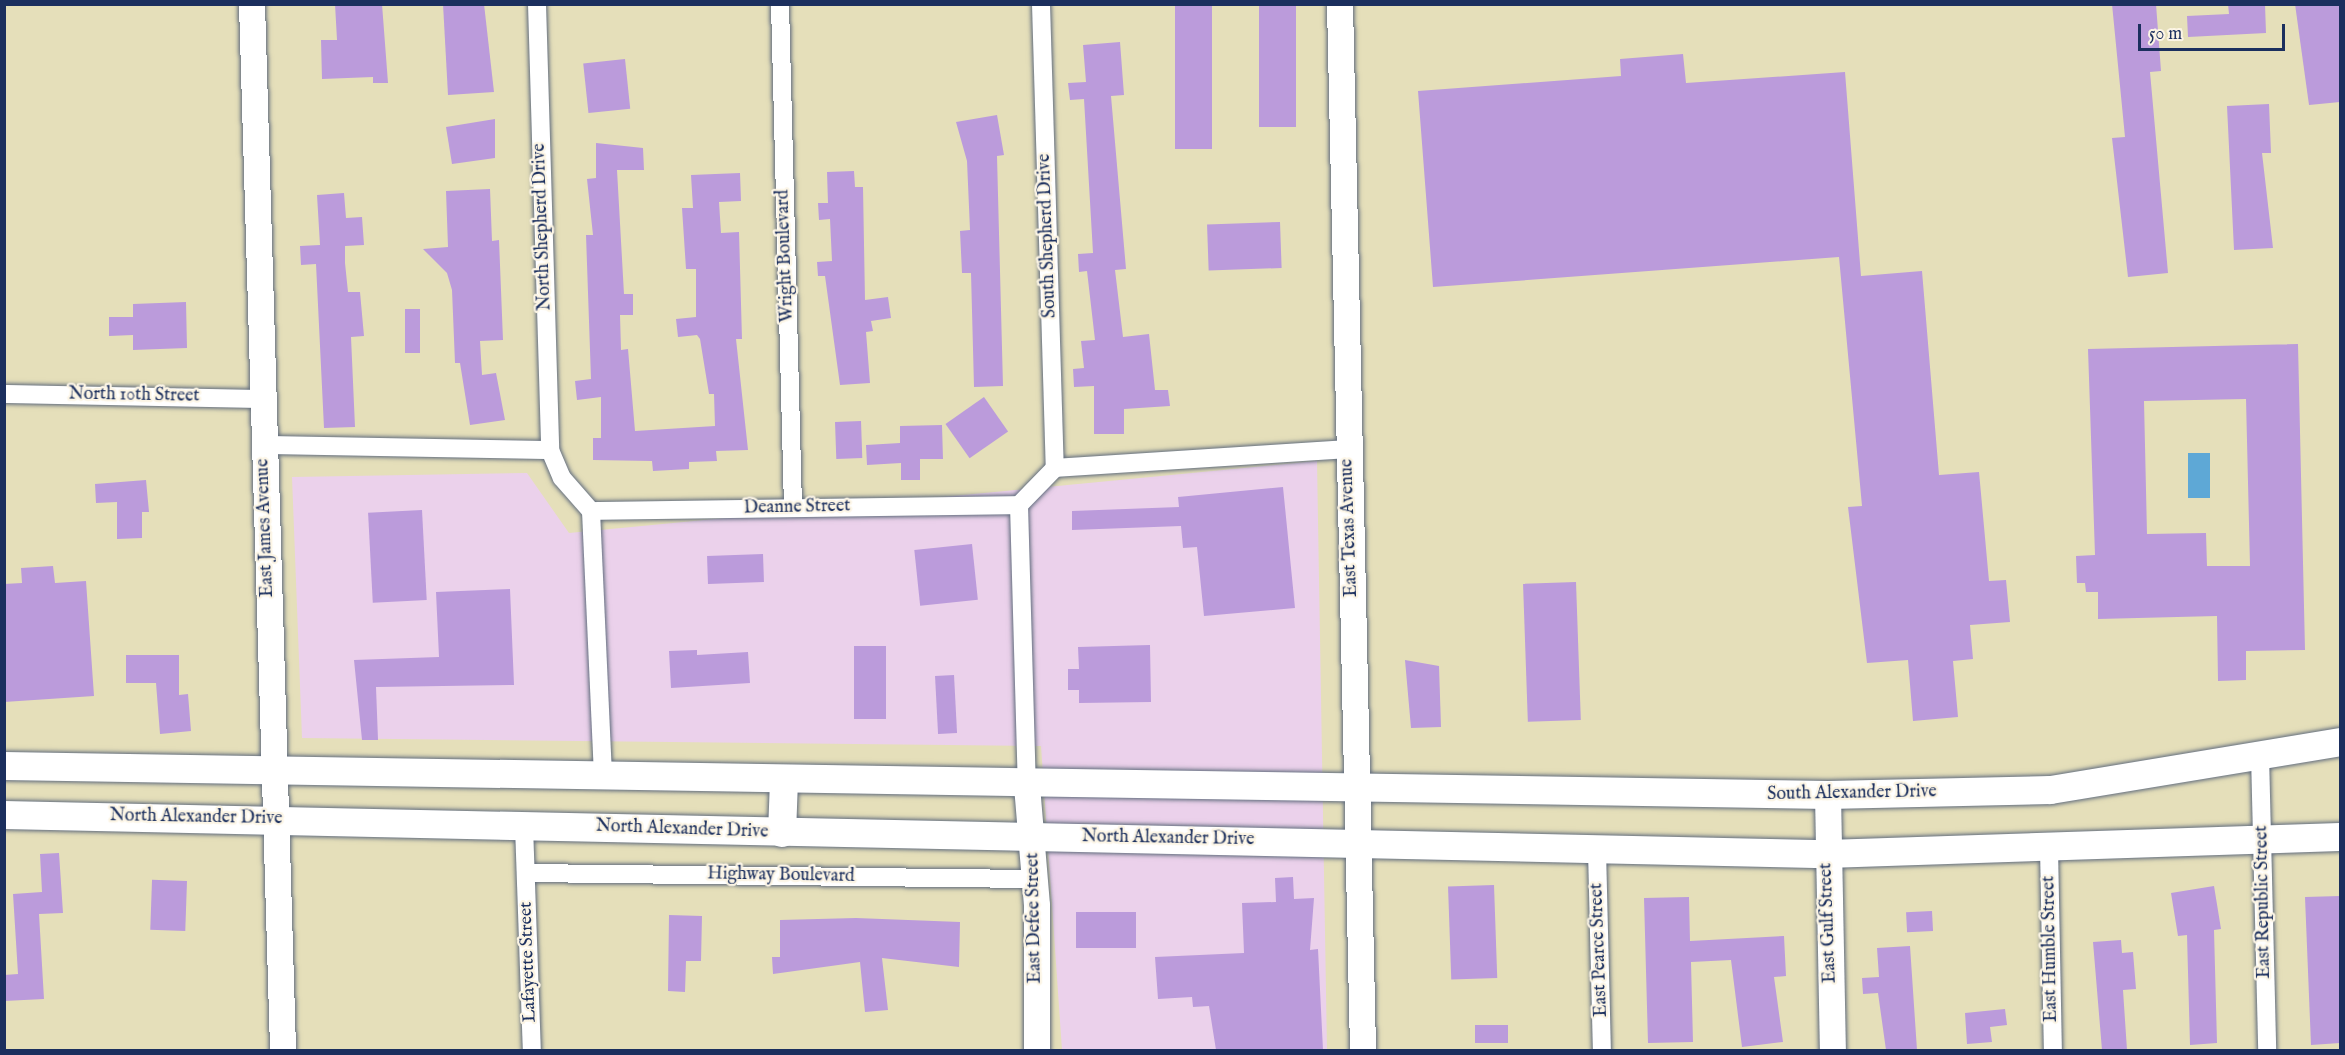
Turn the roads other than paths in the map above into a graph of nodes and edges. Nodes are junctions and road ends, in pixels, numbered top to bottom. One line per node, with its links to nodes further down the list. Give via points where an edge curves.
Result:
1 (252, 4): 7 (street, East James Avenue)
2 (537, 4): 10 (street, North Shepherd Drive)
3 (780, 4): 13 (street, Wright Boulevard)
4 (1041, 4): 11 (street, South Shepherd Drive)
5 (1340, 4): 9 (street, East Texas Avenue)
6 (4, 394): 7 (street, North 10th Street)
7 (263, 399): 8 (street, East James Avenue)
8 (264, 445): 10 (street); 18 (street, East James Avenue)
9 (1347, 449): 11 (street); 22 (street, East Texas Avenue)
10 (550, 450): 14 (street, via 562,478)
11 (1055, 468): 12 (street)
12 (1019, 505): 13 (street, Deanne Street); 21 (street)
13 (793, 507): 14 (street, Deanne Street)
14 (591, 511): 19 (street)
15 (2340, 742): 16 (main road, South Alexander Drive)
16 (2260, 754): 23 (main road, South Alexander Drive, via 2051,790); 30 (street, East Republic Street)
17 (4, 766): 18 (main road)
18 (274, 769): 19 (main road); 25 (street, East James Avenue)
19 (603, 775): 20 (main road)
20 (784, 782): 21 (main road); 27 (main road)
21 (1027, 786): 22 (main road); 28 (street, East Defee Street)
22 (1360, 790): 23 (main road, South Alexander Drive); 31 (street, East Texas Avenue)
23 (1828, 795): 34 (street, East Gulf Street)
24 (4, 815): 25 (main road, North Alexander Drive)
25 (276, 820): 26 (main road, North Alexander Drive); 37 (street, East James Avenue)
26 (524, 826): 27 (main road, North Alexander Drive); 35 (street, Lafayette Street)
27 (782, 833): 28 (main road, North Alexander Drive)
28 (1033, 836): 31 (main road, North Alexander Drive); 36 (street, East Defee Street)
29 (2340, 837): 30 (main road)
30 (2263, 838): 32 (main road); 44 (street, East Republic Street)
31 (1360, 843): 33 (main road); 40 (street, East Texas Avenue)
32 (2049, 848): 34 (main road); 43 (street, East Humble Street)
33 (1597, 850): 34 (main road); 41 (street, East Pearce Street)
34 (1827, 854): 42 (street, East Gulf Street)
35 (526, 873): 36 (street, Highway Boulevard); 38 (street, Lafayette Street)
36 (1035, 879): 39 (street, East Defee Street)
37 (283, 1050)
38 (532, 1050)
39 (1037, 1050)
40 (1363, 1050)
41 (1602, 1050)
42 (1833, 1050)
43 (2053, 1050)
44 (2267, 1050)

